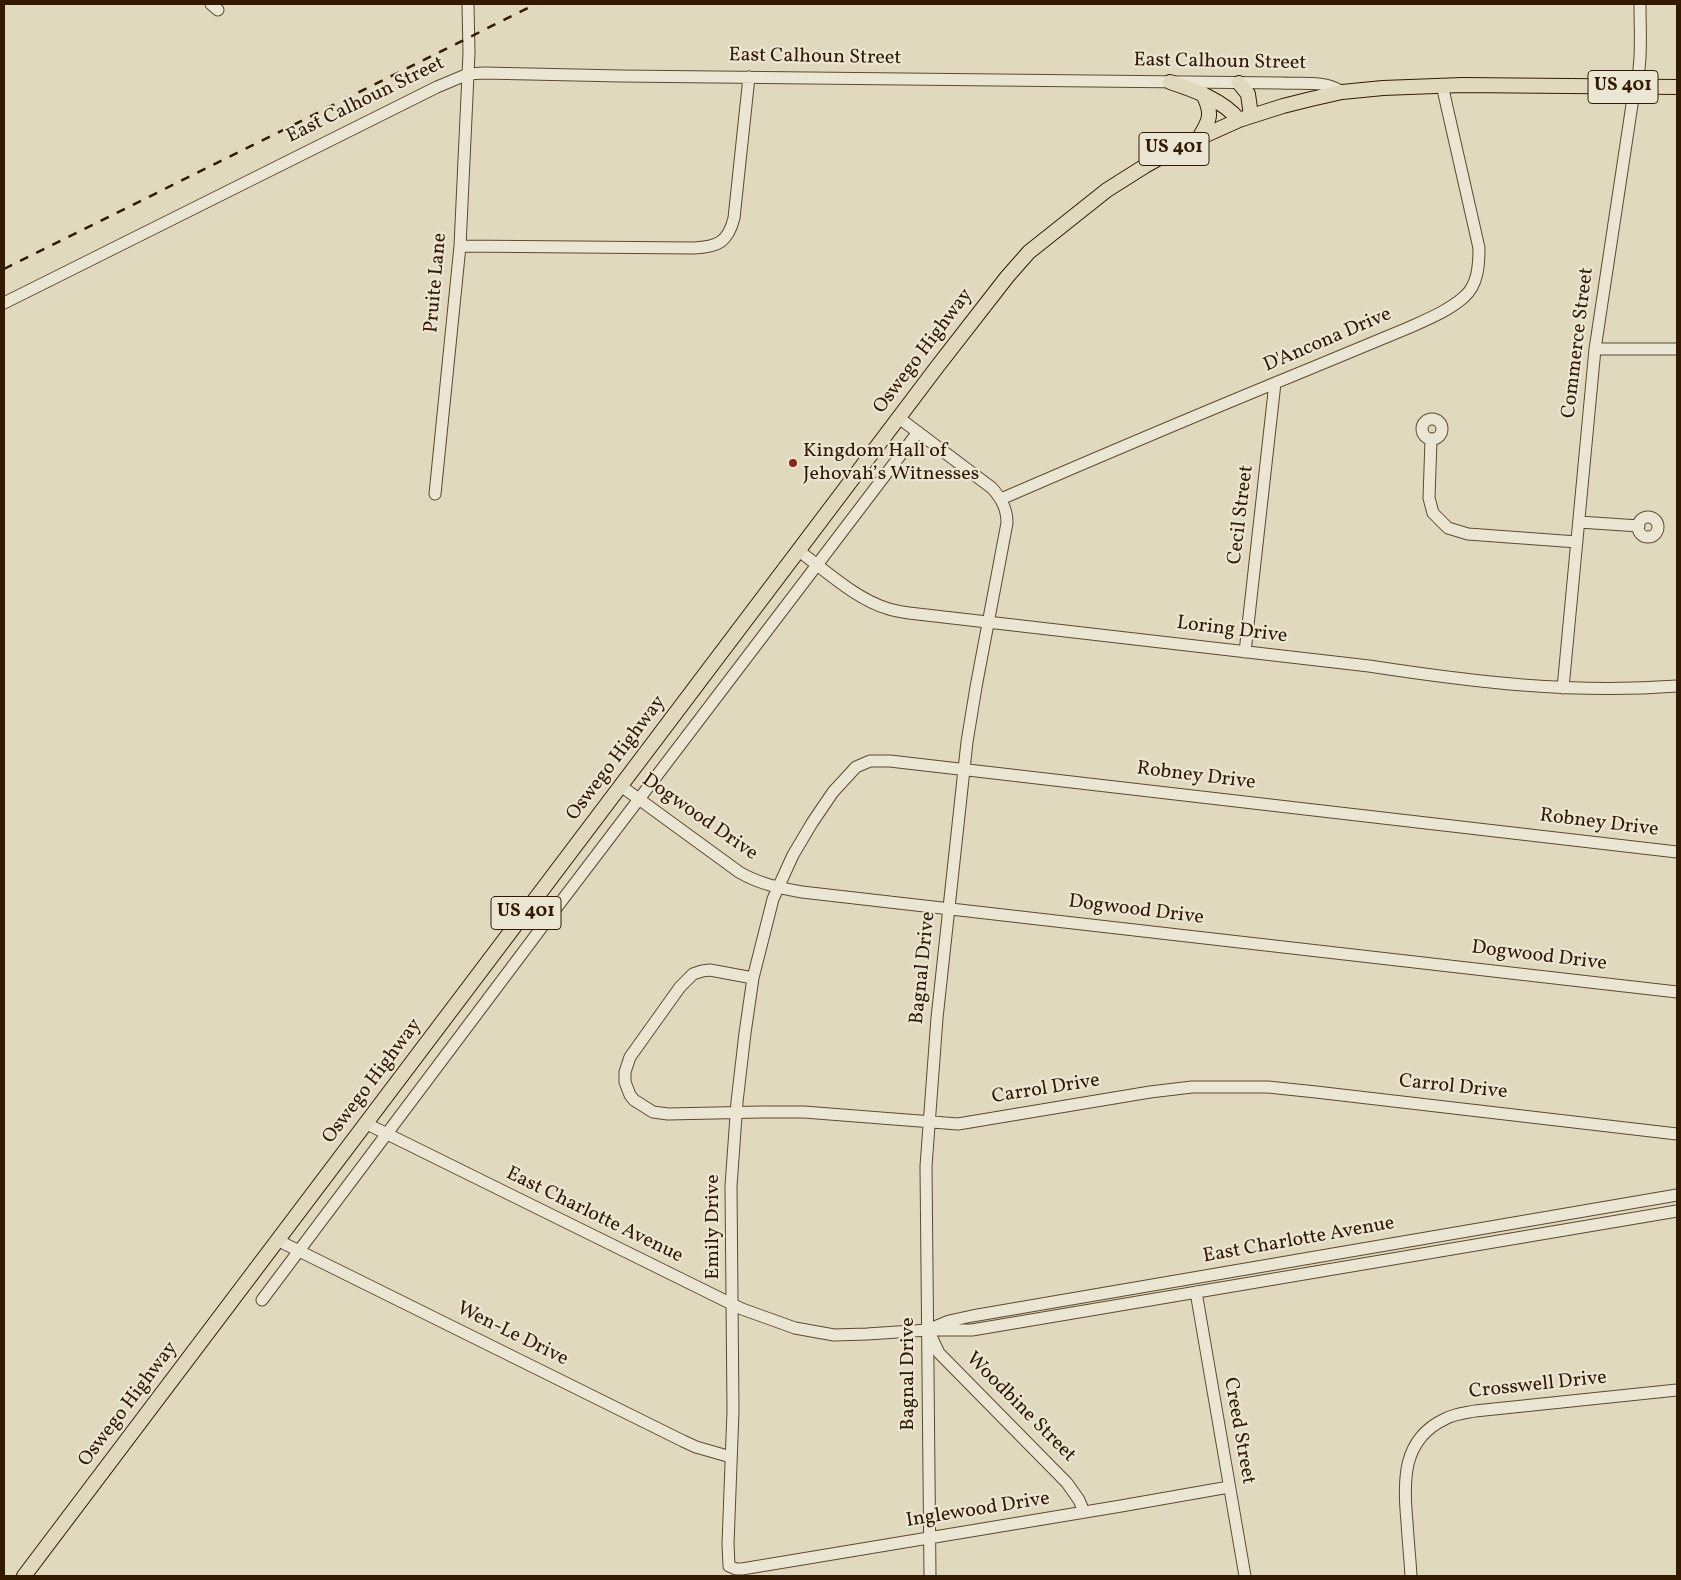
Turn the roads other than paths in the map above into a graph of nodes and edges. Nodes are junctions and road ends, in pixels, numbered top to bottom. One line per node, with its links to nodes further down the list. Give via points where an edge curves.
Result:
1 (468, 4): 3 (street, Pruite Lane)
2 (1640, 4): 8 (street, Commerce Street, via 1641,60)
3 (468, 74): 4 (street, East Calhoun Street); 14 (street, Pruite Lane); 15 (street, East Calhoun Street)
4 (749, 77): 5 (street, East Calhoun Street); 14 (street, via 734,218 721,242 707,248)
5 (1170, 82): 6 (street, East Calhoun Street); 11 (main road)
6 (1239, 83): 10 (street, East Calhoun Street, via 1326,85); 12 (main road, via 1248,94)
7 (1442, 85): 8 (main road, East Calhoun Street / US 401); 10 (main road, East Calhoun Street / US 401); 18 (street, D'Ancona Drive, via 1479,248 1479,264 1471,290 1442,313)
8 (1636, 87): 9 (main road, East Calhoun Street / US 401); 16 (street, Commerce Street)
9 (1677, 87)
10 (1342, 92): 12 (main road, Oswego Highway / US 401)
11 (1203, 94): 12 (main road); 13 (main road, via 1210,112 1207,126)
12 (1245, 118): 13 (main road, Oswego Highway / US 401)
13 (1199, 138): 19 (main road, Oswego Highway / US 401, via 1179,146 1107,190 1030,252 983,307)
14 (460, 246): 22 (street, Pruite Lane)
15 (4, 303)
16 (1595, 349): 17 (street); 24 (street, Commerce Street)
17 (1677, 350)
18 (1276, 383): 23 (street, D'Ancona Drive); 30 (street, Cecil Street)
19 (899, 418): 20 (street); 27 (main road, Oswego Highway / US 401)
20 (918, 432): 23 (street, via 992,488); 28 (street, Oswego Highway)
21 (1431, 440): 26 (street, via 1428,498 1434,513 1448,528 1468,534)
22 (435, 494)
23 (1001, 499): 29 (street, Bagnal Drive, via 1007,515 1007,533)
24 (1579, 522): 25 (street); 26 (street, Commerce Street)
25 (1638, 526)
26 (1577, 542): 32 (street, Commerce Street)
27 (799, 551): 28 (street, Loring Drive); 34 (main road, Oswego Highway / US 401)
28 (818, 565): 29 (street, Loring Drive, via 854,591 889,609); 35 (street, Oswego Highway)
29 (989, 622): 30 (street, Loring Drive); 33 (street, Bagnal Drive)
30 (1244, 652): 32 (street, Loring Drive, via 1519,686)
31 (1677, 686): 32 (street, Loring Drive, via 1617,690)
32 (1563, 688)
33 (964, 769): 36 (street, Robney Drive); 37 (street, Robney Drive, via 879,760 856,768 833,792 812,823); 38 (street, Bagnal Drive)
34 (621, 786): 35 (street, Dogwood Drive); 43 (main road, Oswego Highway / US 401)
35 (639, 800): 37 (street, Dogwood Drive, via 739,872); 45 (street, Oswego Highway)
36 (1677, 852)
37 (777, 888): 38 (street, Dogwood Drive); 39 (street, Emily Drive)
38 (949, 908): 40 (street, Dogwood Drive); 42 (street, Bagnal Drive)
39 (753, 978): 41 (street, Emily Drive); 41 (street, Carrol Drive, via 710,970 692,974 642,1039 625,1072 625,1082 634,1100 653,1112)
40 (1677, 992)
41 (736, 1113): 42 (street, Carrol Drive, via 804,1112); 52 (street, Emily Drive, via 731,1186)
42 (928, 1122): 44 (street, Carrol Drive, via 958,1124 1150,1092 1239,1086 1336,1094); 53 (street, Bagnal Drive)
43 (366, 1124): 45 (street, East Charlotte Avenue); 48 (main road, Oswego Highway / US 401)
44 (1677, 1134)
45 (387, 1135): 49 (street, Oswego Highway); 52 (street, East Charlotte Avenue)
46 (1677, 1196): 53 (street, East Charlotte Avenue, via 972,1316)
47 (1677, 1211): 50 (street, East Charlotte Avenue)
48 (279, 1240): 49 (street, Wen-Le Drive); 60 (main road, Oswego Highway / US 401)
49 (299, 1251): 51 (street, Oswego Highway); 55 (street, Wen-Le Drive, via 683,1441)
50 (1196, 1292): 53 (street, East Charlotte Avenue, via 972,1330); 56 (street, Creed Street)
51 (262, 1300)
52 (732, 1304): 53 (street, East Charlotte Avenue, via 778,1323 824,1334); 55 (street, Emily Drive)
53 (928, 1330): 57 (street, Woodbine Street, via 939,1353 1067,1483); 58 (street, Bagnal Drive)
54 (1677, 1390): 63 (street, Crosswell Drive, via 1455,1415 1435,1424 1415,1446 1405,1480)
55 (731, 1457): 59 (street, Emily Drive, via 728,1562)
56 (1229, 1487): 57 (street, Inglewood Drive); 62 (street, Creed Street)
57 (1084, 1512): 58 (street, Inglewood Drive)
58 (930, 1538): 59 (street, Inglewood Drive); 61 (street, Bagnal Drive)
59 (732, 1568)
60 (24, 1576)
61 (930, 1576)
62 (1245, 1576)
63 (1411, 1576)

